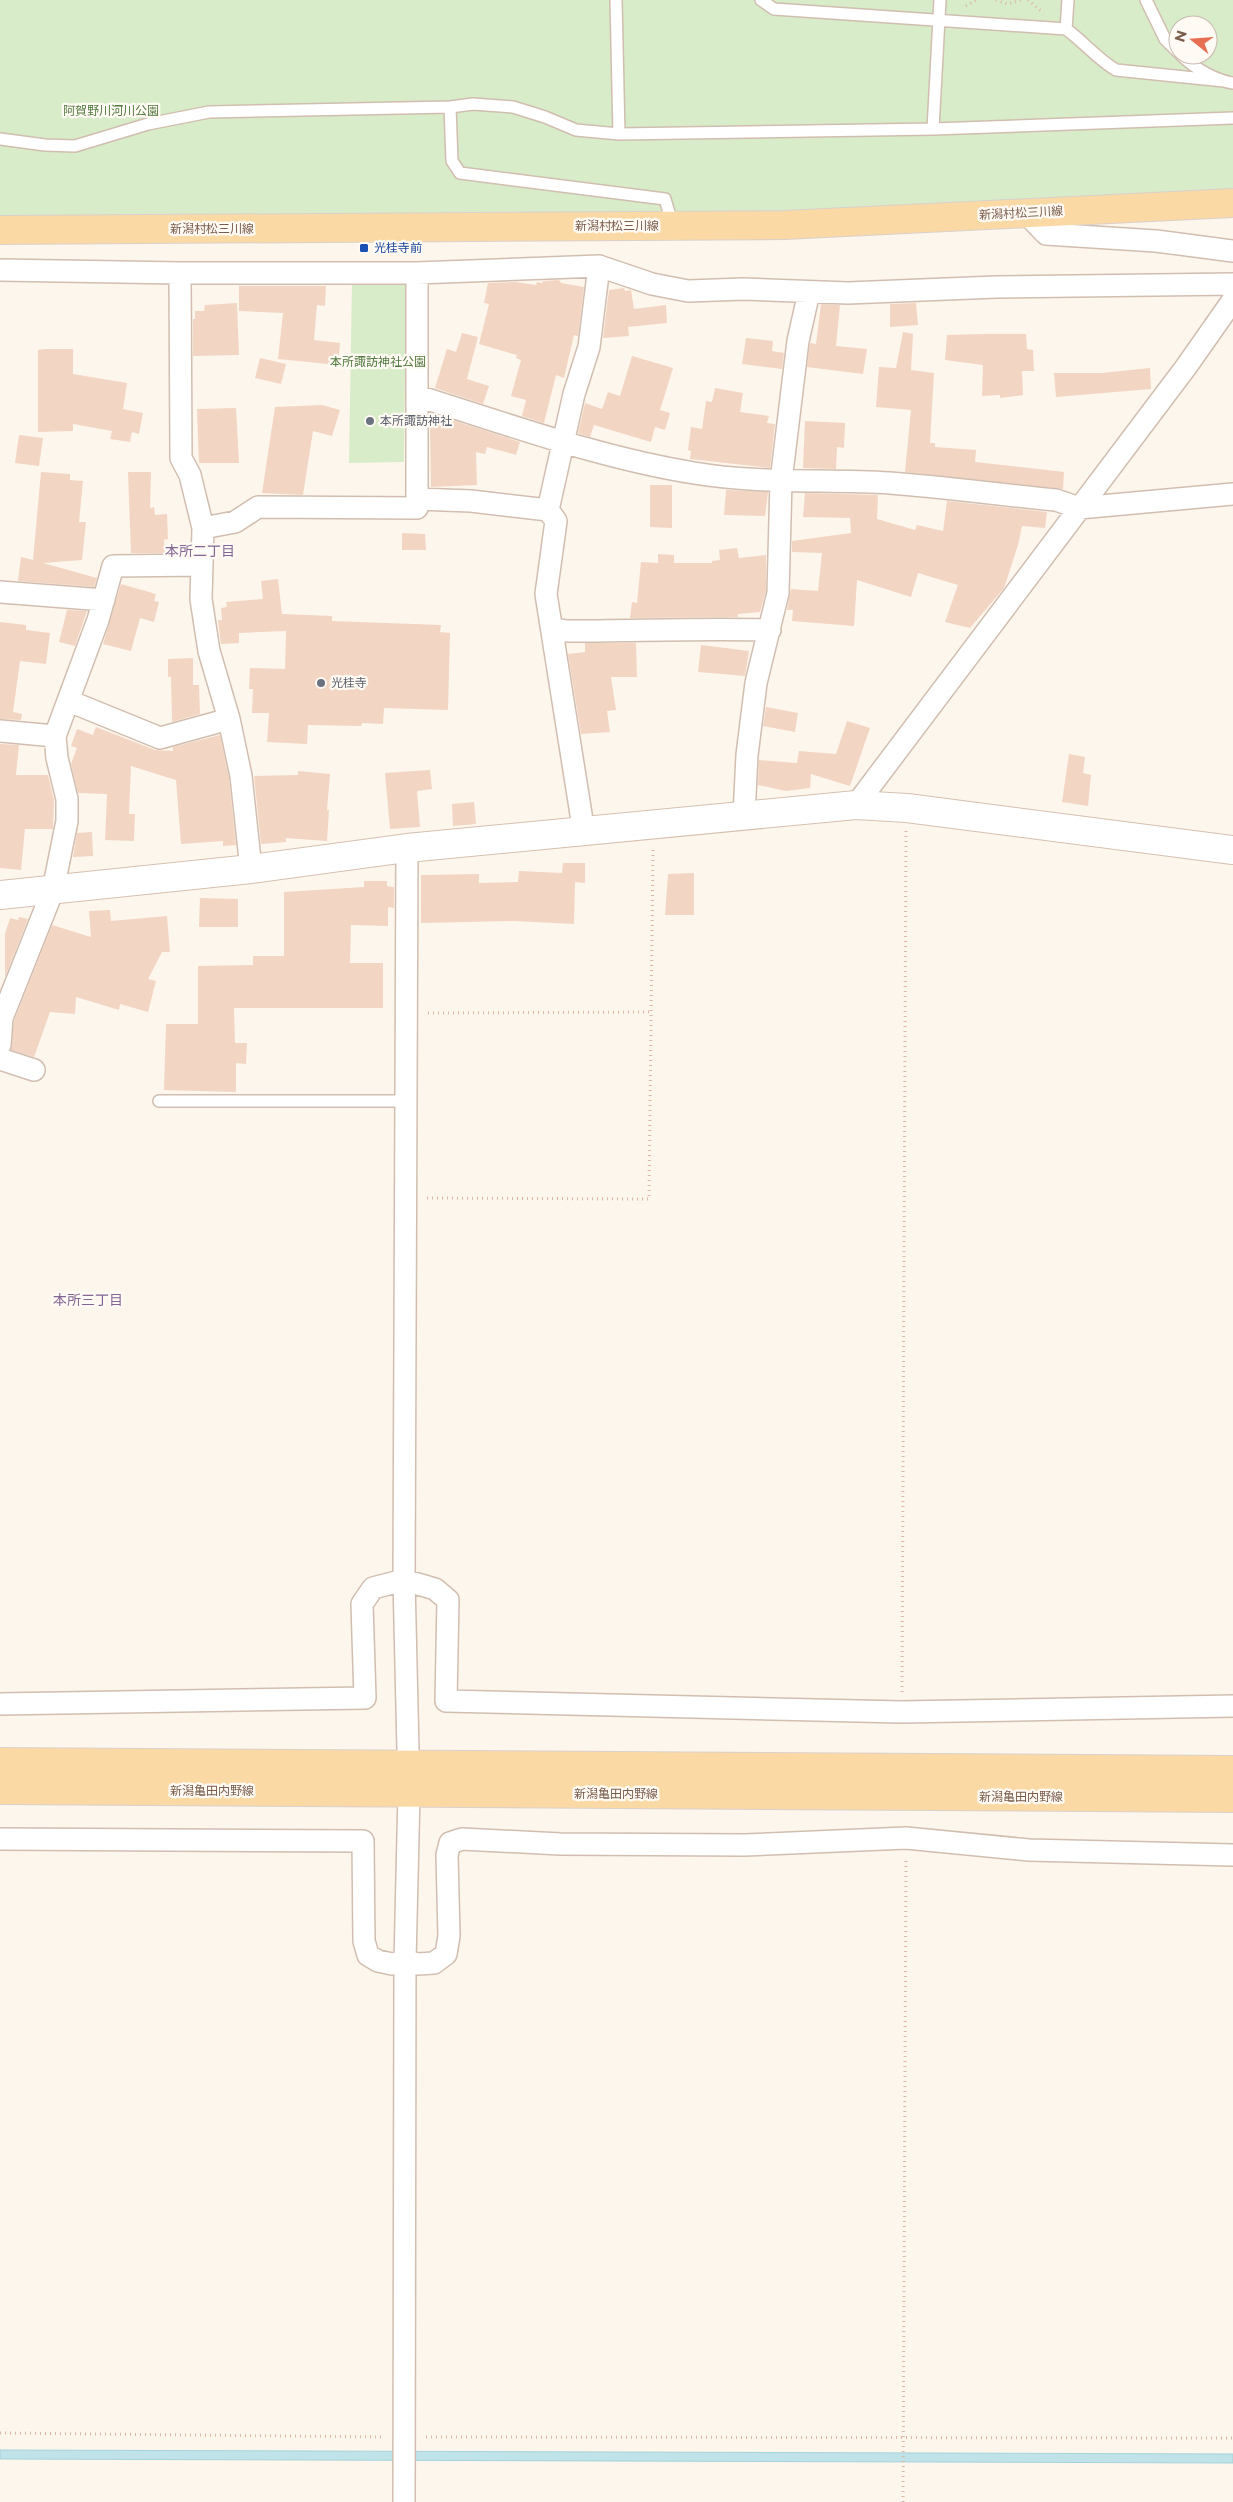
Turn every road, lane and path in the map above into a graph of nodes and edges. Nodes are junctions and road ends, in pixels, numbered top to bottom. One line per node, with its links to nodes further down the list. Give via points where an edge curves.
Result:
1 (616, 0): 18 (lane)
2 (761, 0): 9 (lane, via 774,9)
3 (810, 0): 9 (lane)
4 (940, 0): 10 (lane)
5 (996, 0): 6 (path, via 1007,4)
6 (1021, 0)
7 (1068, 0): 11 (lane)
8 (1146, 0): 12 (lane)
9 (809, 12): 10 (lane)
10 (938, 21): 11 (lane); 17 (lane)
11 (1066, 29): 14 (lane, via 1102,62 1116,70)
12 (1168, 42)
13 (1191, 65): 14 (lane)
14 (1228, 82)
15 (450, 107): 18 (lane, via 473,104 512,107 576,130); 19 (lane, via 209,112 148,124 75,146 45,146); 22 (lane, via 452,161 460,174 664,199)
16 (1233, 118): 17 (lane)
17 (934, 129): 18 (lane)
18 (619, 134)
19 (0, 139)
20 (1233, 202): 21 (main road, 新潟村松三川線)
21 (1026, 213): 22 (main road, 新潟村松三川線, via 785,226); 24 (street, via 1046,234 1156,241)
22 (674, 226): 23 (main road, 新潟村松三川線)
23 (0, 230)
24 (1233, 251)
25 (599, 266): 28 (street); 30 (street, via 652,284 688,291); 33 (street, via 590,347 574,394)
26 (0, 270): 27 (street)
27 (180, 273): 28 (street); 39 (street, via 181,458 190,475)
28 (417, 273): 32 (street)
29 (1233, 284): 30 (street, via 996,287 848,294)
30 (809, 292): 34 (street, via 798,341)
31 (1233, 300): 37 (street)
32 (417, 396): 33 (street); 36 (street)
33 (564, 441): 34 (street, via 696,474); 38 (street)
34 (781, 481): 37 (street, via 890,483 1056,500); 44 (street, via 778,593)
35 (1233, 494): 37 (street)
36 (417, 499): 38 (street, via 471,501); 39 (street, via 417,508 258,507 234,522)
37 (1079, 508): 49 (street)
38 (548, 510): 43 (street, via 556,521 546,594)
39 (203, 528): 40 (street)
40 (202, 565): 42 (street, via 113,566); 46 (street, via 201,599 209,651)
41 (0, 592): 42 (street)
42 (104, 600): 45 (street)
43 (552, 629): 44 (street); 53 (street)
44 (770, 630): 51 (street, via 756,683)
45 (69, 701): 46 (street, via 160,738); 48 (street)
46 (229, 719): 56 (street, via 241,776)
47 (0, 731): 48 (street)
48 (56, 736): 57 (street, via 57,758 67,799 67,821)
49 (856, 804): 50 (street); 51 (street)
50 (907, 808): 55 (street); 71 (path)
51 (744, 816): 52 (street)
52 (653, 826): 53 (street); 59 (path)
53 (584, 832): 54 (street)
54 (407, 848): 56 (street); 60 (street)
55 (1233, 850)
56 (251, 869): 57 (street)
57 (53, 890): 58 (street); 61 (street)
58 (0, 895)
59 (651, 1012): 60 (path); 67 (path, via 649,1199)
60 (407, 1013): 66 (street)
61 (1, 1018): 62 (street)
62 (0, 1045)
63 (0, 1059): 64 (street)
64 (34, 1070)
65 (159, 1101): 66 (lane)
66 (407, 1101): 67 (street)
67 (406, 1198): 68 (street)
68 (404, 1580): 69 (street, via 373,1588 362,1604 365,1698); 71 (street, via 435,1589 448,1600 446,1702); 73 (street)
69 (0, 1704)
70 (1233, 1706): 71 (street)
71 (901, 1712)
72 (0, 1762): 73 (main road)
73 (409, 1766): 74 (main road); 76 (street)
74 (1233, 1770)
75 (0, 1790): 76 (main road, 新潟亀田内野線)
76 (409, 1793): 77 (main road, 新潟亀田内野線); 81 (street)
77 (1233, 1798)
78 (906, 1838): 80 (street, via 1029,1850); 81 (street, via 745,1845 560,1844 462,1839 450,1843 447,1855 449,1936 446,1954 434,1963); 84 (path)
79 (0, 1839): 81 (street, via 363,1841 364,1941 368,1955 392,1964)
80 (1233, 1854)
81 (405, 1961): 83 (street)
82 (0, 2433): 83 (path)
83 (404, 2437): 84 (path); 86 (street)
84 (903, 2437): 85 (path); 87 (path)
85 (1233, 2438)
86 (404, 2502)
87 (903, 2502)

